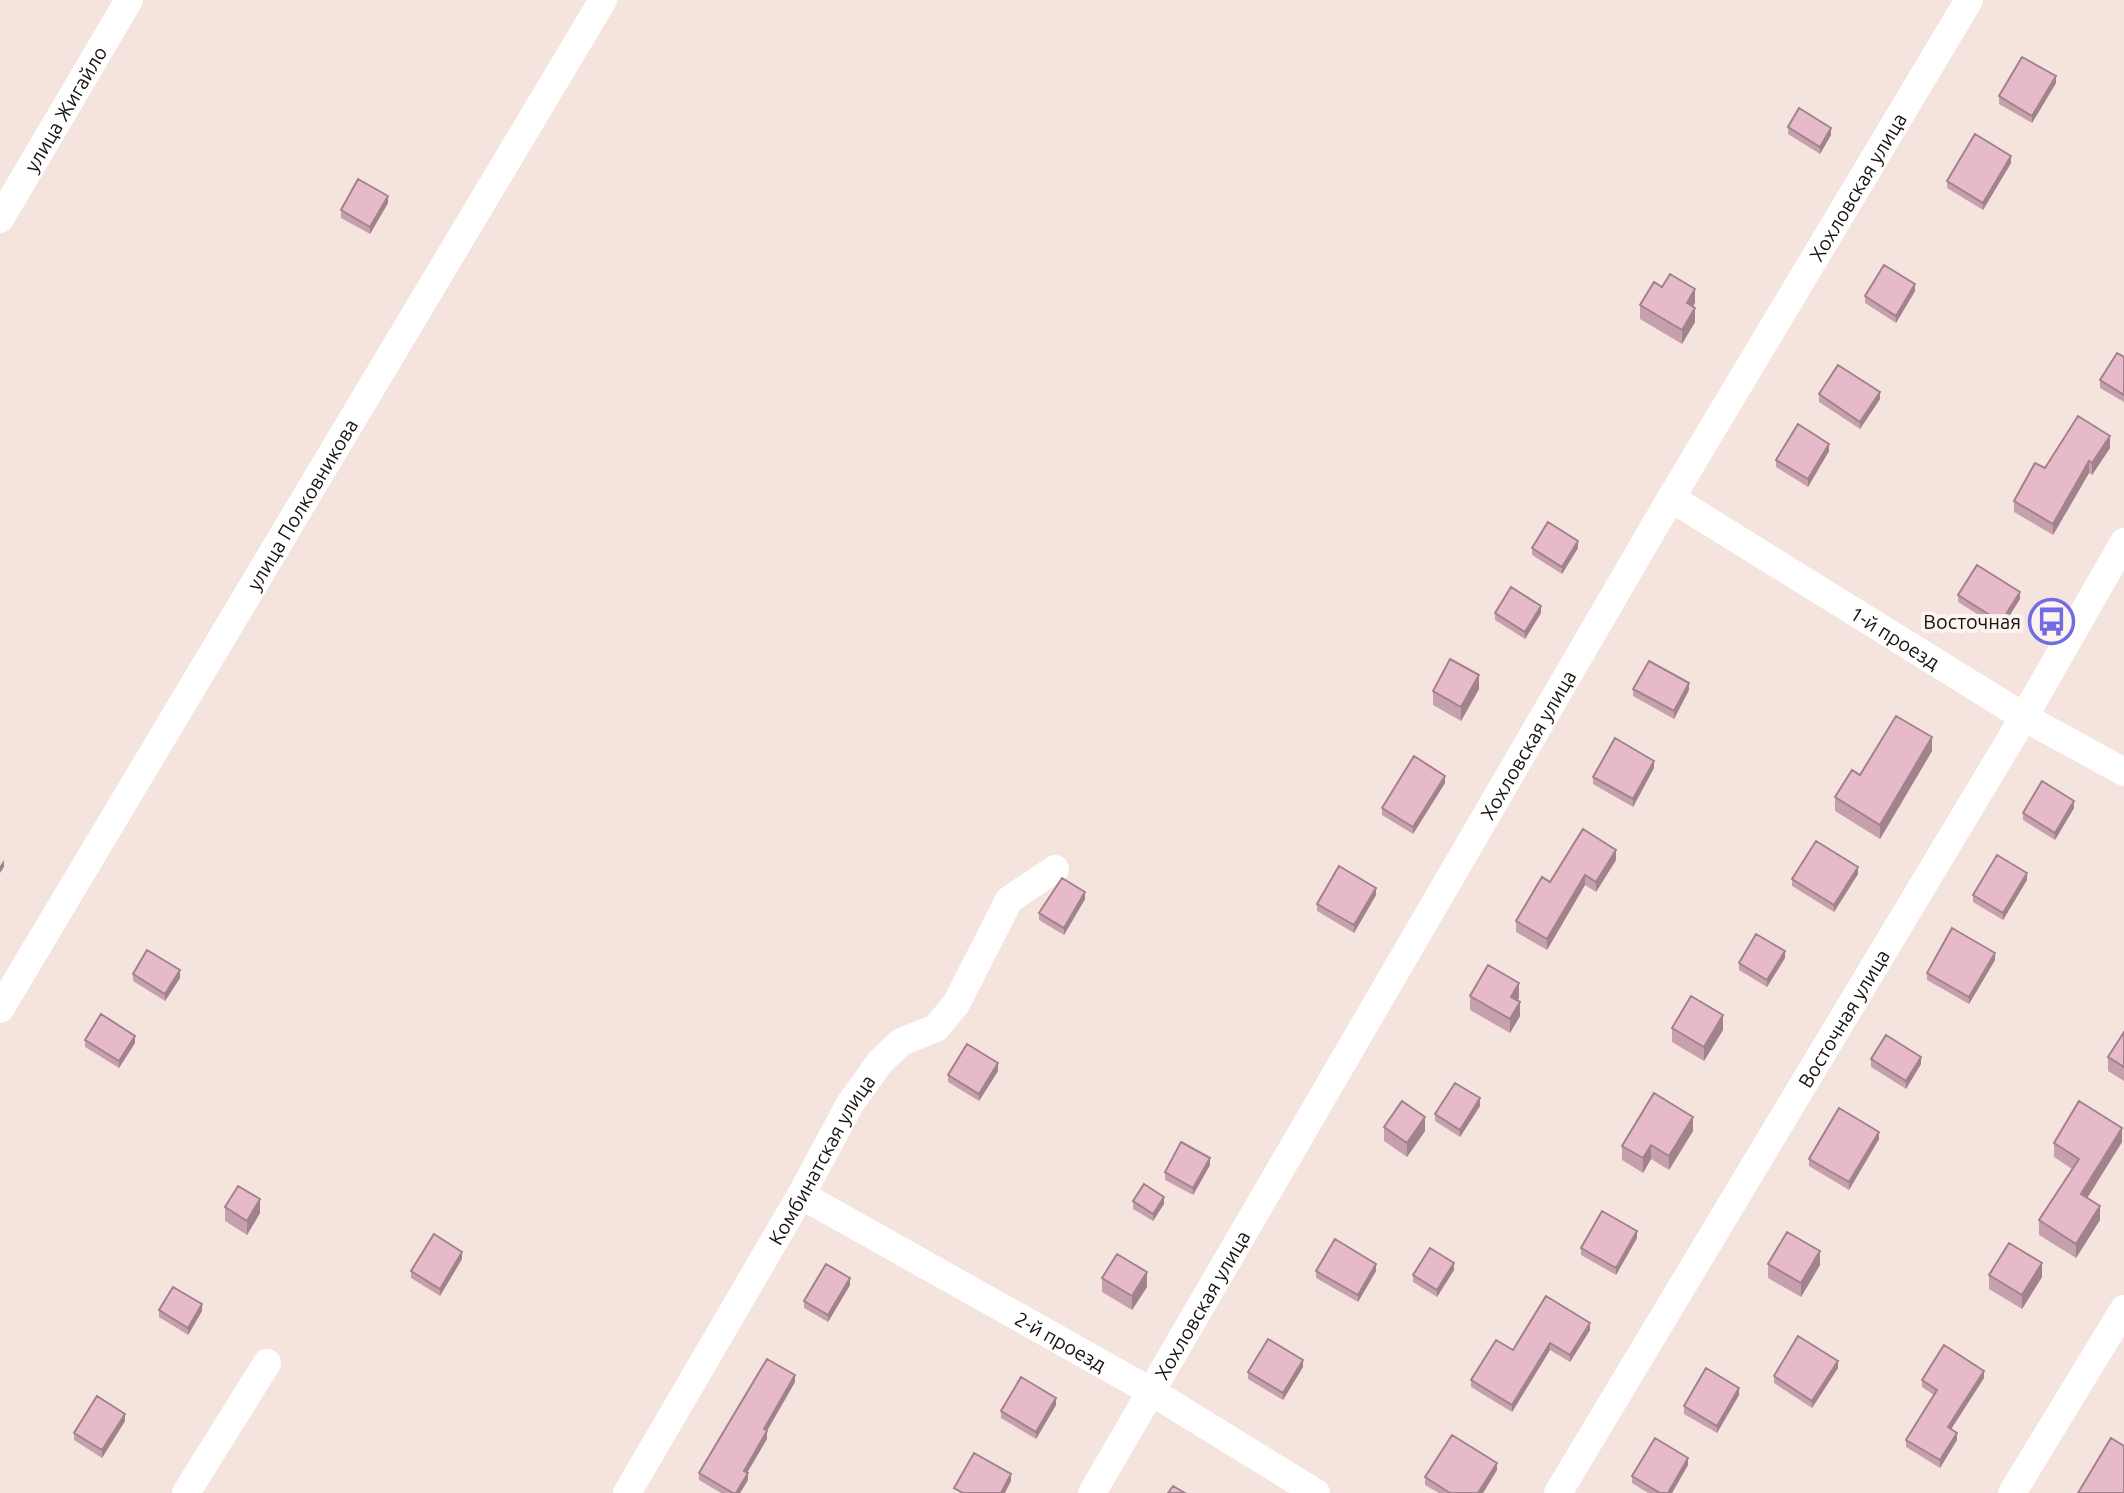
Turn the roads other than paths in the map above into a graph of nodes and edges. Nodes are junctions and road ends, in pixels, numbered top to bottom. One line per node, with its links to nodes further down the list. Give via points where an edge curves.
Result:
1 (129, 0): 4 (street, улица Жигайло)
2 (603, 0): 10 (street, улица Полковникова)
3 (1969, 0): 5 (street, Хохловская улица)
4 (0, 219)
5 (1671, 498): 7 (street, 1-й проезд); 14 (street, Хохловская улица)
6 (2124, 542): 7 (street, Восточная улица)
7 (2024, 717): 8 (street, 1-й проезд); 19 (street, Восточная улица)
8 (2124, 772)
9 (1055, 869): 11 (street, Комбинатская улица, via 1009,900 956,1004 936,1028 901,1042 880,1062 850,1104)
10 (0, 1009)
11 (801, 1195): 14 (street, 2-й проезд); 16 (street, Комбинатская улица)
12 (2124, 1309): 20 (street)
13 (267, 1363): 15 (street)
14 (1152, 1392): 17 (street, Хохловская улица); 18 (street, 2-й проезд)
15 (186, 1493)
16 (627, 1493)
17 (1092, 1493)
18 (1316, 1493)
19 (1558, 1493)
20 (2012, 1493)

